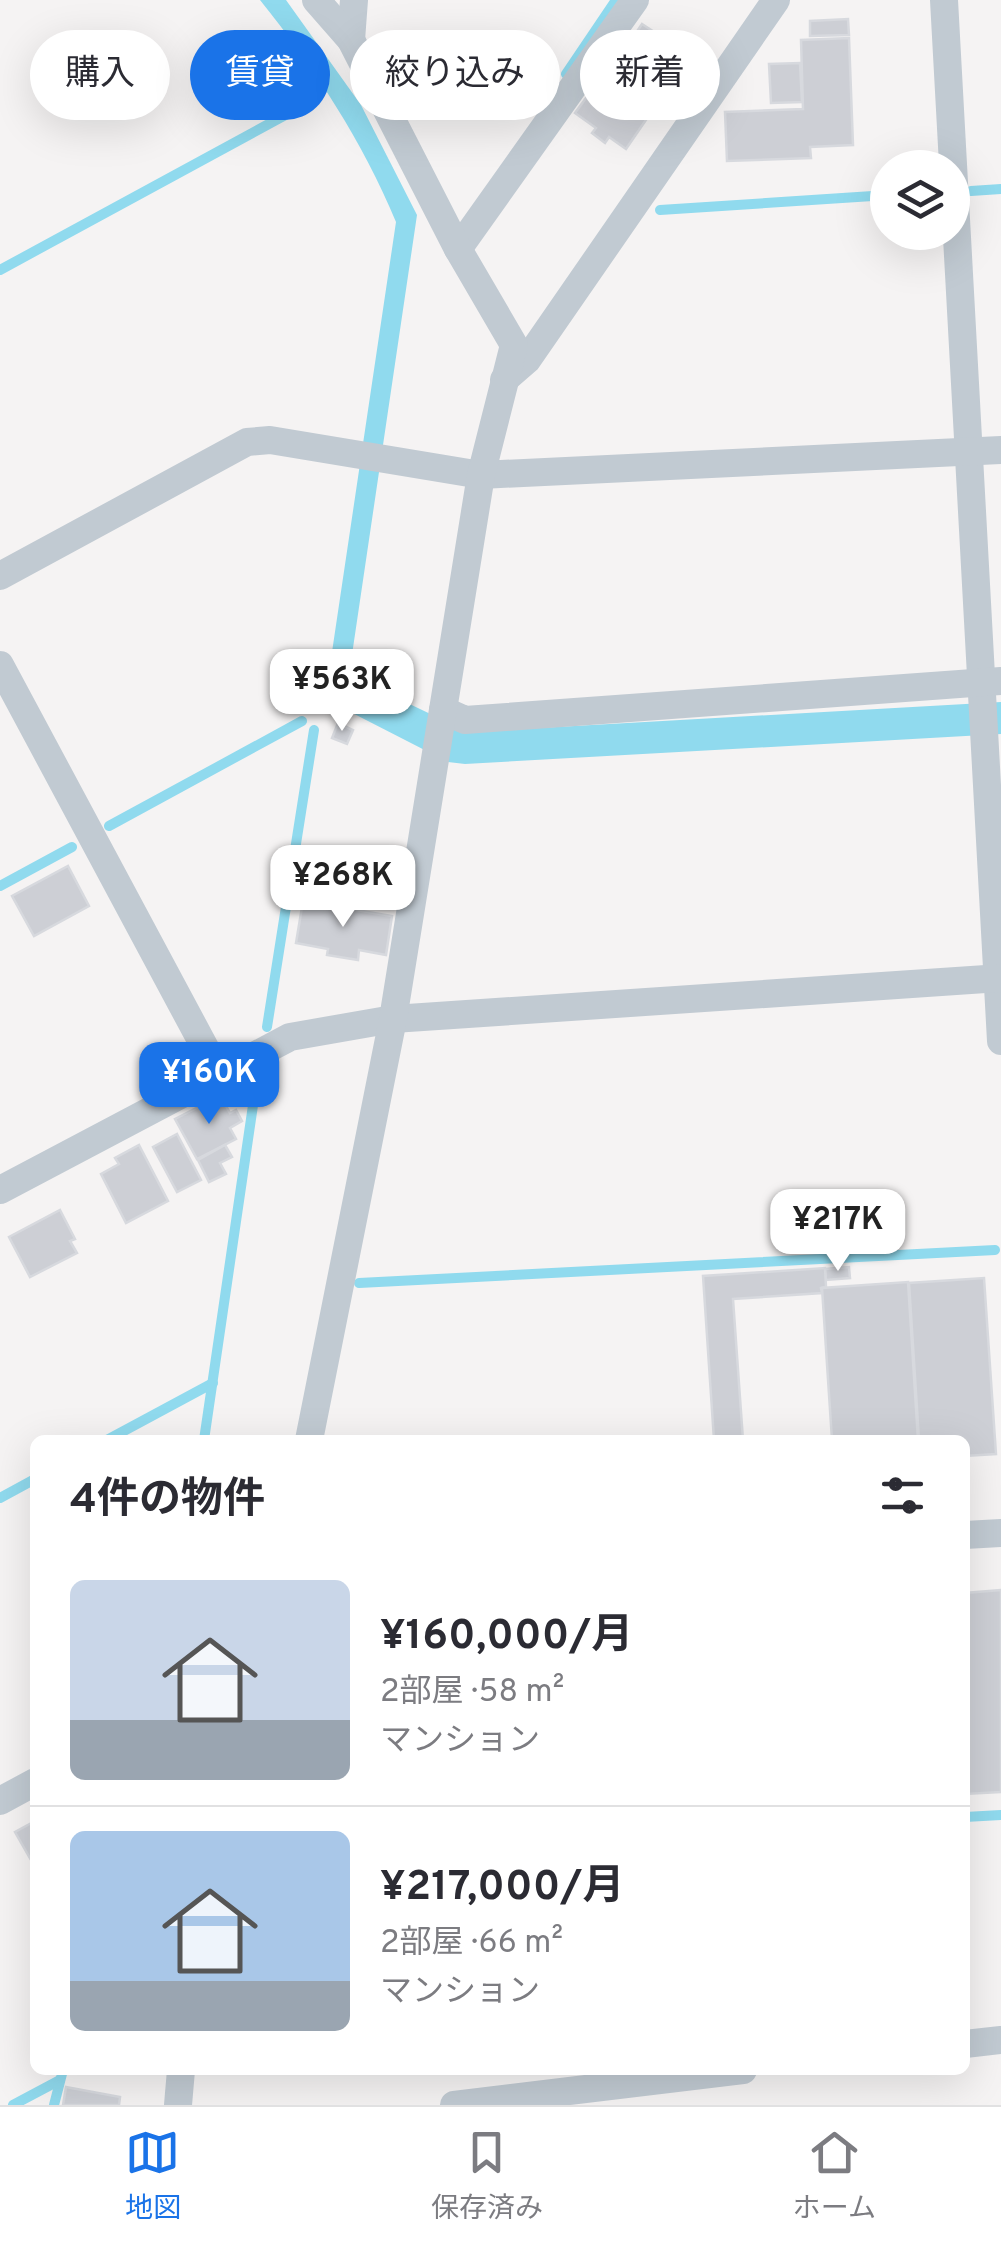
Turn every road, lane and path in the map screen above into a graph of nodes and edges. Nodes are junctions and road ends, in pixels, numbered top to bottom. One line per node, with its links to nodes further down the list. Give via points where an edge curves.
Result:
1 (316, 0): 7 (street)
2 (354, 0): 6 (street)
3 (635, 0): 9 (street)
4 (776, 0): 10 (street, via 527,360)
5 (944, 0): 12 (street)
6 (352, 30)
7 (350, 39)
8 (392, 120): 9 (street)
9 (458, 249): 10 (street, via 514,345)
10 (503, 381): 13 (street)
11 (1001, 450): 12 (street)
12 (969, 452): 13 (street); 16 (street)
13 (481, 476): 14 (street, via 270,440 247,442); 17 (street)
14 (0, 576)
15 (0, 665): 21 (street)
16 (990, 682): 17 (street, via 465,720); 18 (street, via 984,740)
17 (443, 710): 19 (street)
18 (999, 978): 19 (street); 20 (street)
19 (393, 1019): 21 (street, via 290,1038); 23 (street)
20 (1001, 1041)
21 (218, 1072): 22 (street)
22 (0, 1190)
23 (310, 1435)
24 (1001, 1533): 25 (street)
25 (970, 1535)
26 (30, 1785): 27 (street)
27 (0, 1801)
28 (1001, 2040): 29 (street)
29 (970, 2043)
30 (181, 2075): 32 (street)
31 (702, 2075): 33 (street)
32 (178, 2105)
33 (454, 2105)

